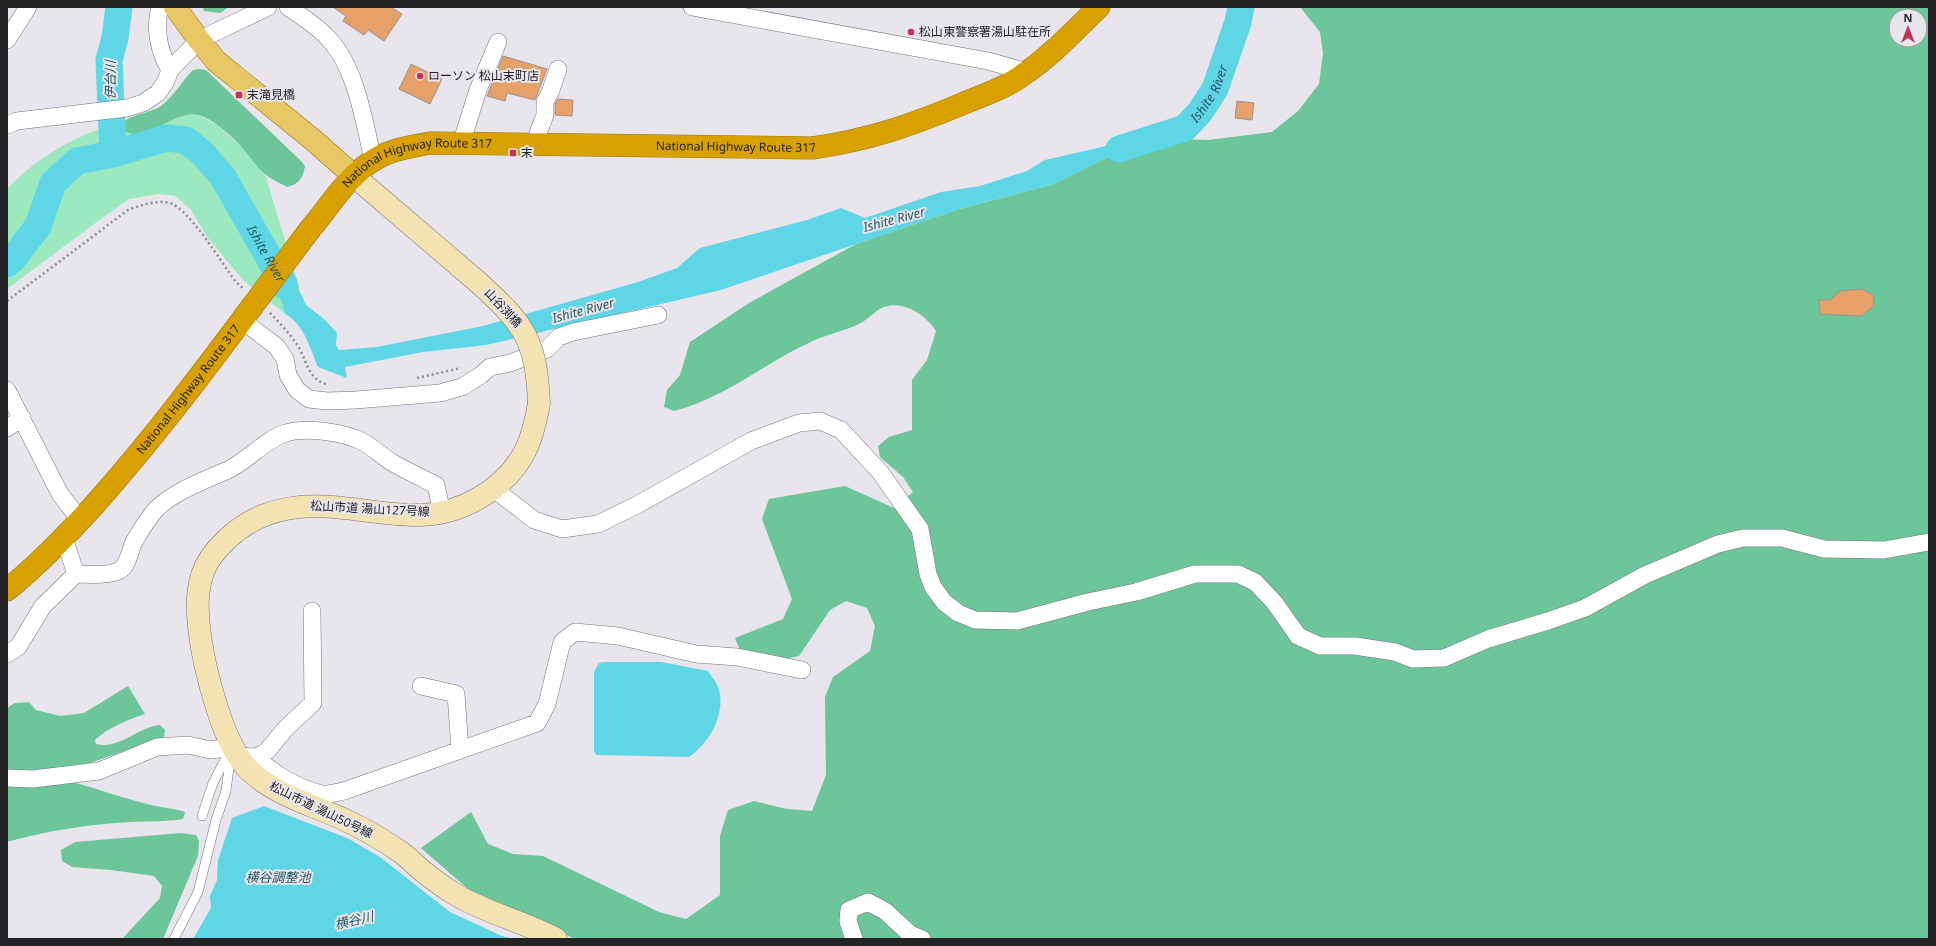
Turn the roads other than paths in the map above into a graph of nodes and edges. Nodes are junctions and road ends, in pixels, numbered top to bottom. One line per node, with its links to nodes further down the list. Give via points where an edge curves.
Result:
1 (28, 7): 8 (street)
2 (160, 7): 12 (street, via 159,44 162,57)
3 (175, 7): 9 (main road)
4 (268, 7): 9 (street)
5 (288, 7): 17 (street, via 328,37 348,67 358,96)
6 (692, 7): 13 (street, via 988,61)
7 (1099, 7): 13 (highway, National Highway Route 317)
8 (7, 40)
9 (198, 40): 12 (street); 18 (main road, via 216,61)
10 (498, 42): 15 (street, via 478,90)
11 (558, 69): 16 (street, via 544,102 545,115 538,133)
12 (170, 70): 14 (street, via 158,93 143,103 127,108)
13 (1027, 72): 16 (highway, National Highway Route 317, via 994,91 922,122 841,144 812,148)
14 (7, 124)
15 (461, 144): 16 (highway, National Highway Route 317); 17 (highway, National Highway Route 317, via 430,143 406,147)
16 (538, 145)
17 (373, 160): 18 (highway, National Highway Route 317)
18 (354, 176): 19 (highway, National Highway Route 317, bridge); 22 (street, 山谷渕橋, bridge, via 507,309 524,330 532,349 538,374)
19 (246, 314): 20 (street, via 277,347 297,390 309,399 327,401 440,393 462,387 481,376 490,367 510,363 547,349 558,337); 27 (highway, National Highway Route 317, via 146,446)
20 (658, 315)
21 (7, 390): 23 (street)
22 (539, 403): 25 (street, 松山市道 湯山127号線, via 524,454 514,469)
23 (22, 418): 24 (street); 27 (street, via 60,494)
24 (7, 428)
25 (494, 489): 26 (street, 松山市道 湯山127号線, via 461,507); 29 (street, via 534,520 562,529 598,524 751,441 799,423 820,421 841,430 880,472 920,529 928,574 933,587 944,602 958,613 975,620 1017,621 1136,592 1195,574 1238,574 1255,582 1274,602 1298,636 1320,646 1362,647 1395,652 1413,659 1444,658 1488,640 1584,608 1644,575 1724,542 1743,538 1782,538 1824,549 1884,550)
26 (442, 513): 30 (street, via 436,485 391,462 361,441 302,430 272,439 232,468 169,499 153,512 143,526 128,560 118,572); 37 (street, 松山市道 湯山127号線, via 421,515 303,506 282,509 261,516 235,532 215,553 203,573 197,598 198,621 216,702)
27 (80, 520): 28 (highway, National Highway Route 317)
28 (64, 538): 30 (street); 31 (highway, National Highway Route 317)
29 (1929, 542)
30 (76, 574): 33 (street, via 43,606 18,647)
31 (7, 590)
32 (312, 611): 37 (street, via 313,703 286,728 267,751)
33 (7, 654)
34 (802, 670): 36 (street, via 737,657 696,654 618,636 575,632 562,642 547,704 537,723)
35 (421, 686): 36 (street, via 456,694)
36 (460, 750): 37 (street, via 344,791 324,794 298,786)
37 (242, 754): 38 (street, via 188,746 157,747 99,771 33,779); 39 (lane, via 213,783); 40 (lane, via 216,820 198,892); 41 (street, 松山市道 湯山50号線, via 247,768 267,783 301,802 374,835 404,854 454,893 493,914)
38 (7, 778)
39 (202, 816)
40 (174, 939)
41 (556, 939)
42 (854, 939): 43 (street, via 848,921 850,910 868,902 885,911 910,934)
43 (922, 939)

